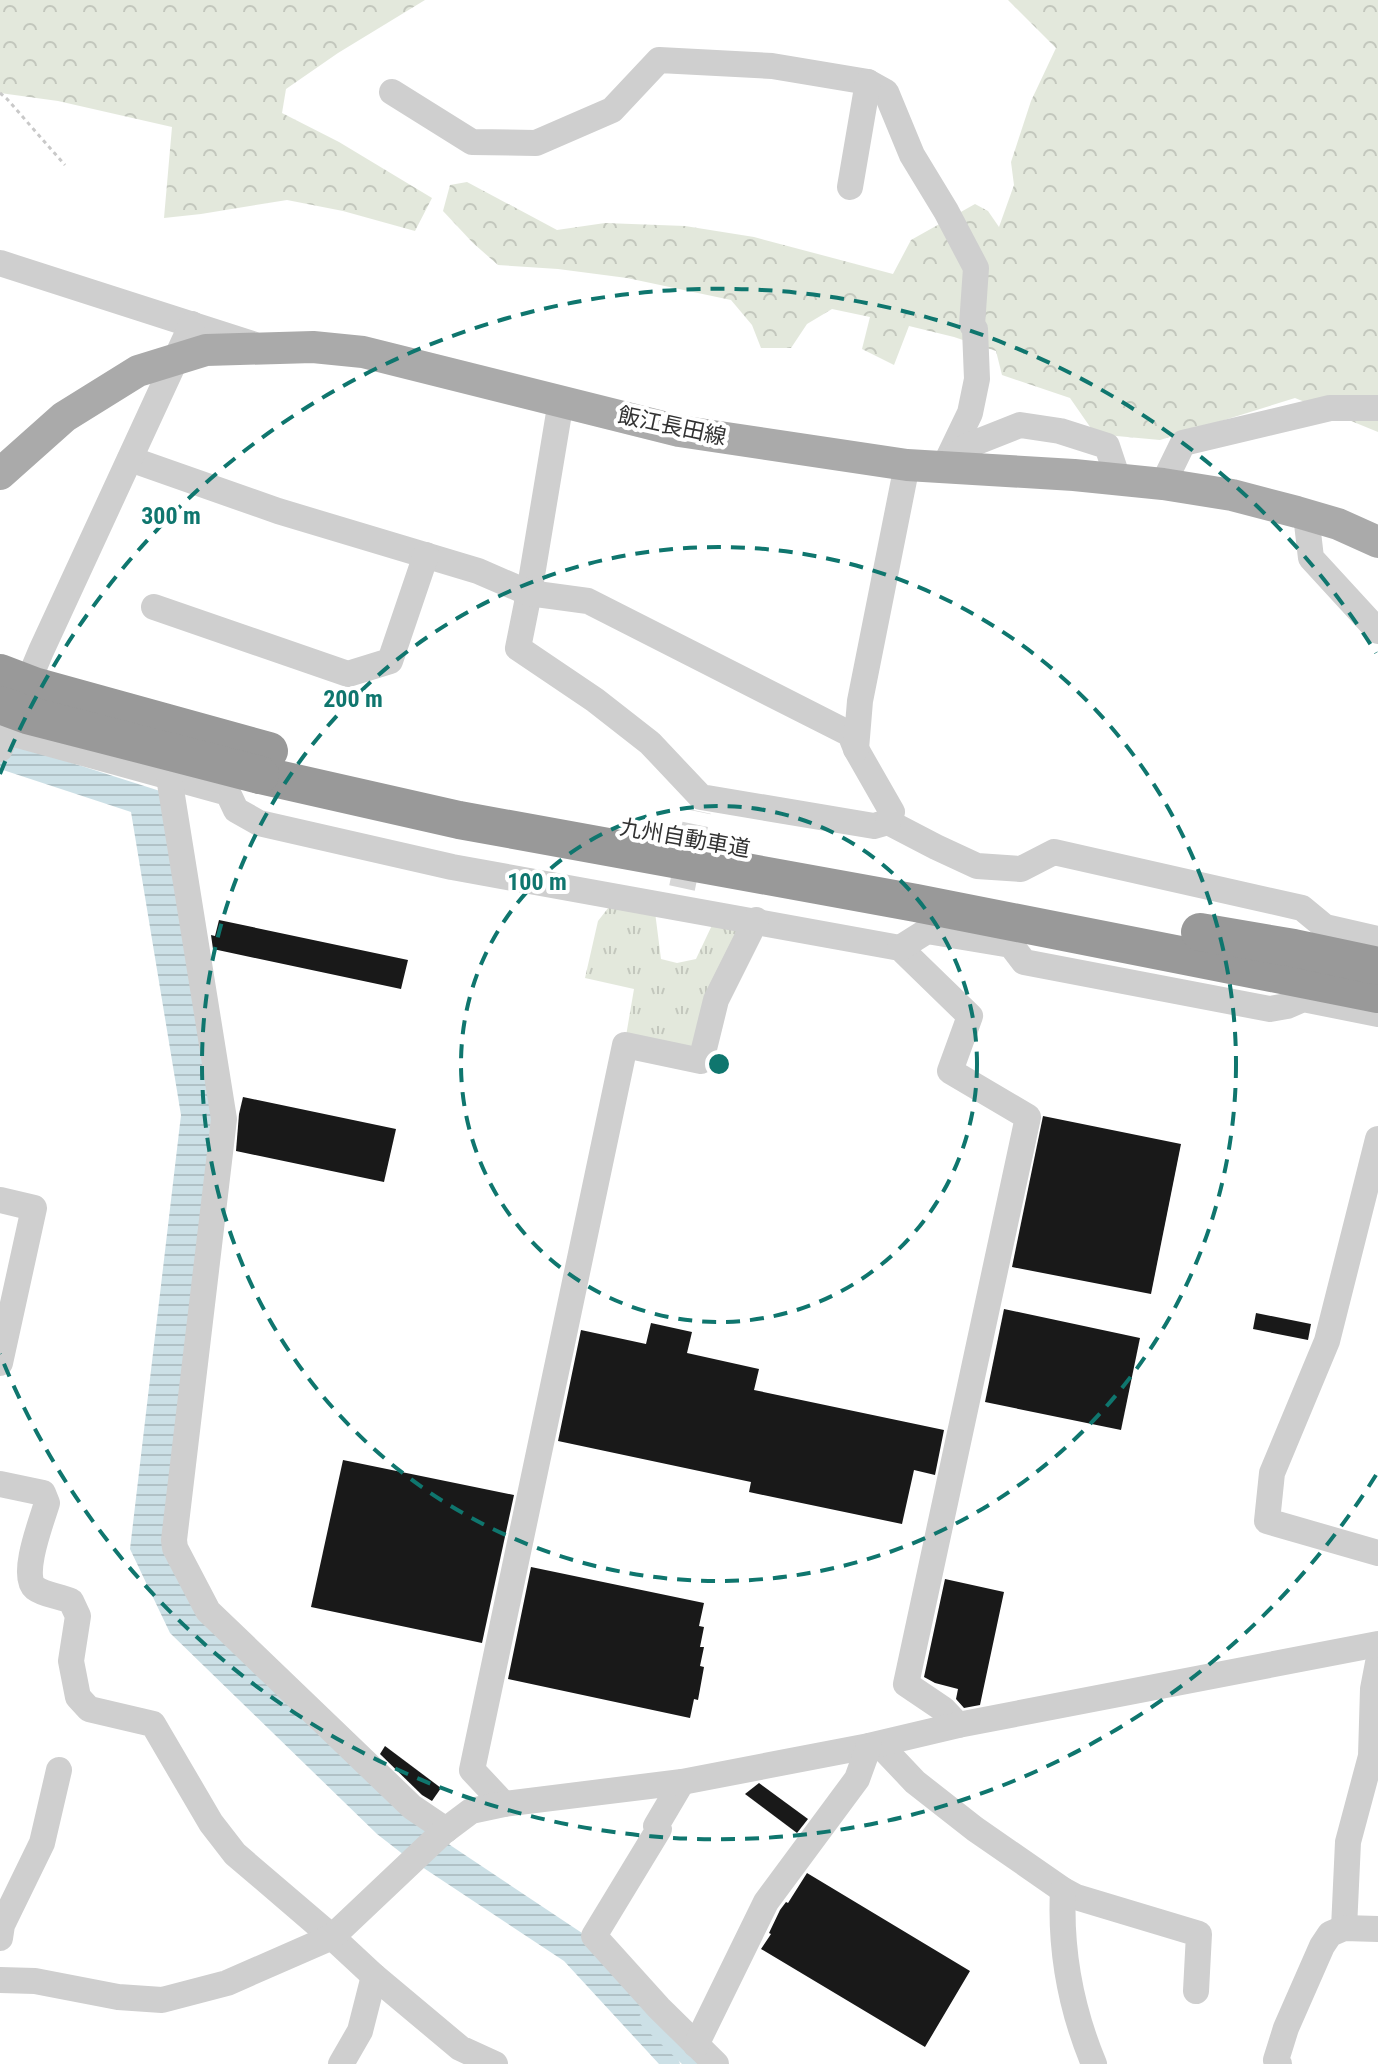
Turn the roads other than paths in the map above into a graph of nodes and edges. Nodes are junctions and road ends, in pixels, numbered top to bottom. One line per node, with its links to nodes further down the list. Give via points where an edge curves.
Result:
1 (868, 82): 2 (street, via 772,66 659,60 612,110 536,143 472,142); 3 (street); 12 (street, via 886,92 912,155 976,268 972,325 977,379 970,413)
2 (392, 92)
3 (850, 187)
4 (0, 263): 5 (street)
5 (192, 324): 6 (street); 7 (street)
6 (261, 347): 7 (main road, 飯江長田線, via 206,350); 8 (main road, 飯江長田線, via 363,352)
7 (176, 359): 10 (street); 13 (main road, 飯江長田線, via 138,371 64,417)
8 (561, 401): 11 (main road, 飯江長田線, via 679,431); 19 (street)
9 (1378, 408): 15 (street, via 1330,408 1183,443)
10 (130, 459): 18 (street); 23 (street)
11 (907, 465): 12 (main road, 飯江長田線); 24 (street, via 860,701)
12 (944, 467): 14 (main road, 飯江長田線); 14 (street, via 967,446 1020,425 1107,446)
13 (0, 474)
14 (1118, 479): 15 (main road, 飯江長田線)
15 (1163, 484): 16 (main road, 飯江長田線)
16 (1306, 515): 17 (main road, 飯江長田線); 21 (street, via 1311,558)
17 (1378, 542)
18 (426, 555): 19 (street); 20 (street, via 390,661 348,674)
19 (529, 593): 24 (street, via 588,601 850,734); 27 (street, via 518,648 650,743 700,804 874,826)
20 (154, 607)
21 (1378, 631)
22 (0, 673): 25 (highway, 九州自動車道, bridge)
23 (2, 731): 25 (highway, 九州自動車道, bridge, via 27,715); 26 (street)
24 (856, 749): 27 (street, via 892,812)
25 (265, 763): 31 (highway, 九州自動車道)
26 (169, 777): 28 (street, via 228,793 236,810 259,823 452,867 680,898); 48 (street, via 224,1119 175,1548 208,1611 412,1807)
27 (888, 822): 29 (street, via 977,866 1021,869 1054,852 1302,908 1325,927)
28 (756, 920): 30 (street); 47 (street, via 716,1000 701,1061 625,1045 472,1770)
29 (1378, 939)
30 (900, 948): 34 (street, via 927,931 1011,945 1024,962 1270,1009 1303,999); 42 (street, via 970,1016 950,1071 1028,1117 906,1684)
31 (1289, 962): 32 (highway, 九州自動車道); 33 (highway, 九州自動車道)
32 (1378, 966)
33 (1378, 994)
34 (1378, 1014)
35 (1378, 1139): 39 (street, via 1327,1341 1272,1473 1267,1521)
36 (0, 1200): 37 (street, via 34,1208)
37 (0, 1363)
38 (0, 1484): 52 (street, via 46,1497 29,1582 36,1590 71,1601 78,1616 71,1661 78,1697 89,1709 153,1724 235,1854)
39 (1378, 1553)
40 (1378, 1644): 42 (street)
41 (1378, 1663): 44 (street)
42 (958, 1725): 43 (street)
43 (874, 1745): 46 (street); 49 (street, via 975,1829); 57 (street, via 857,1779 766,1902)
44 (1374, 1757): 50 (street, via 1348,1842)
45 (59, 1770): 53 (street, via 42,1843)
46 (682, 1782): 47 (street); 57 (street, via 594,1936)
47 (504, 1804): 48 (street, via 471,1811)
48 (445, 1831): 52 (street)
49 (1063, 1890): 56 (street, via 1199,1934); 61 (street, via 1069,1983)
50 (1344, 1928): 51 (street); 62 (street, via 1330,1934 1322,1946 1286,2028)
51 (1378, 1929)
52 (332, 1937): 54 (street); 55 (street, via 227,1983 162,2000)
53 (0, 1938)
54 (374, 1976): 58 (street, via 360,2031); 59 (street, via 460,2048)
55 (0, 1980)
56 (1196, 1991)
57 (696, 2045): 60 (street)
58 (341, 2064)
59 (495, 2064)
60 (716, 2064)
61 (1094, 2064)
62 (1279, 2064)

